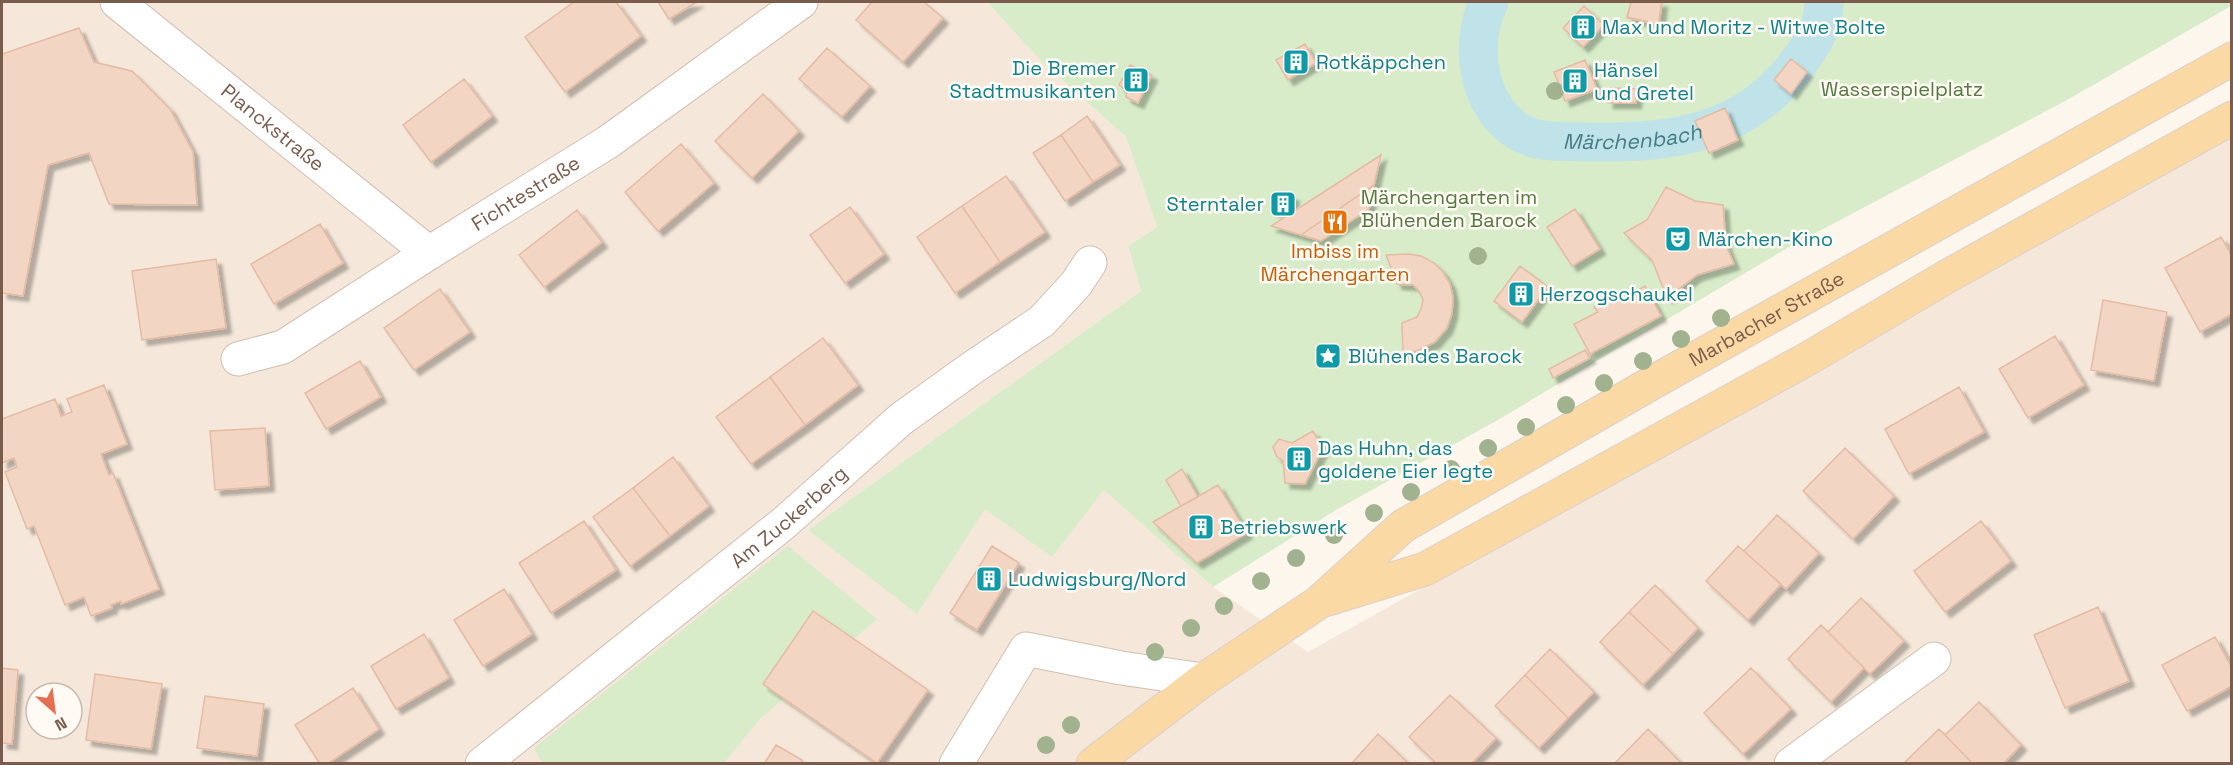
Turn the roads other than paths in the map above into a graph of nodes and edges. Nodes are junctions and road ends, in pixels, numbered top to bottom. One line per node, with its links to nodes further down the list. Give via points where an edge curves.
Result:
1 (117, 2): 5 (street, Planckstraße)
2 (801, 2): 5 (street, Fichtestraße, via 608,142)
3 (2232, 58): 8 (main road, Marbacher Straße, via 1403,526)
4 (2232, 118): 8 (main road, Marbacher Straße, via 1809,358 1425,569)
5 (429, 253): 7 (street, Fichtestraße, via 284,347)
6 (1090, 263): 11 (street, Am Zuckerberg, via 1042,321 901,419 784,523)
7 (238, 359)
8 (1318, 603): 10 (main road, Marbacher Straße)
9 (1934, 659): 14 (street)
10 (1203, 680): 12 (street, via 1026,649); 13 (main road, Marbacher Straße)
11 (482, 764)
12 (956, 764)
13 (1093, 764)
14 (1791, 764)

